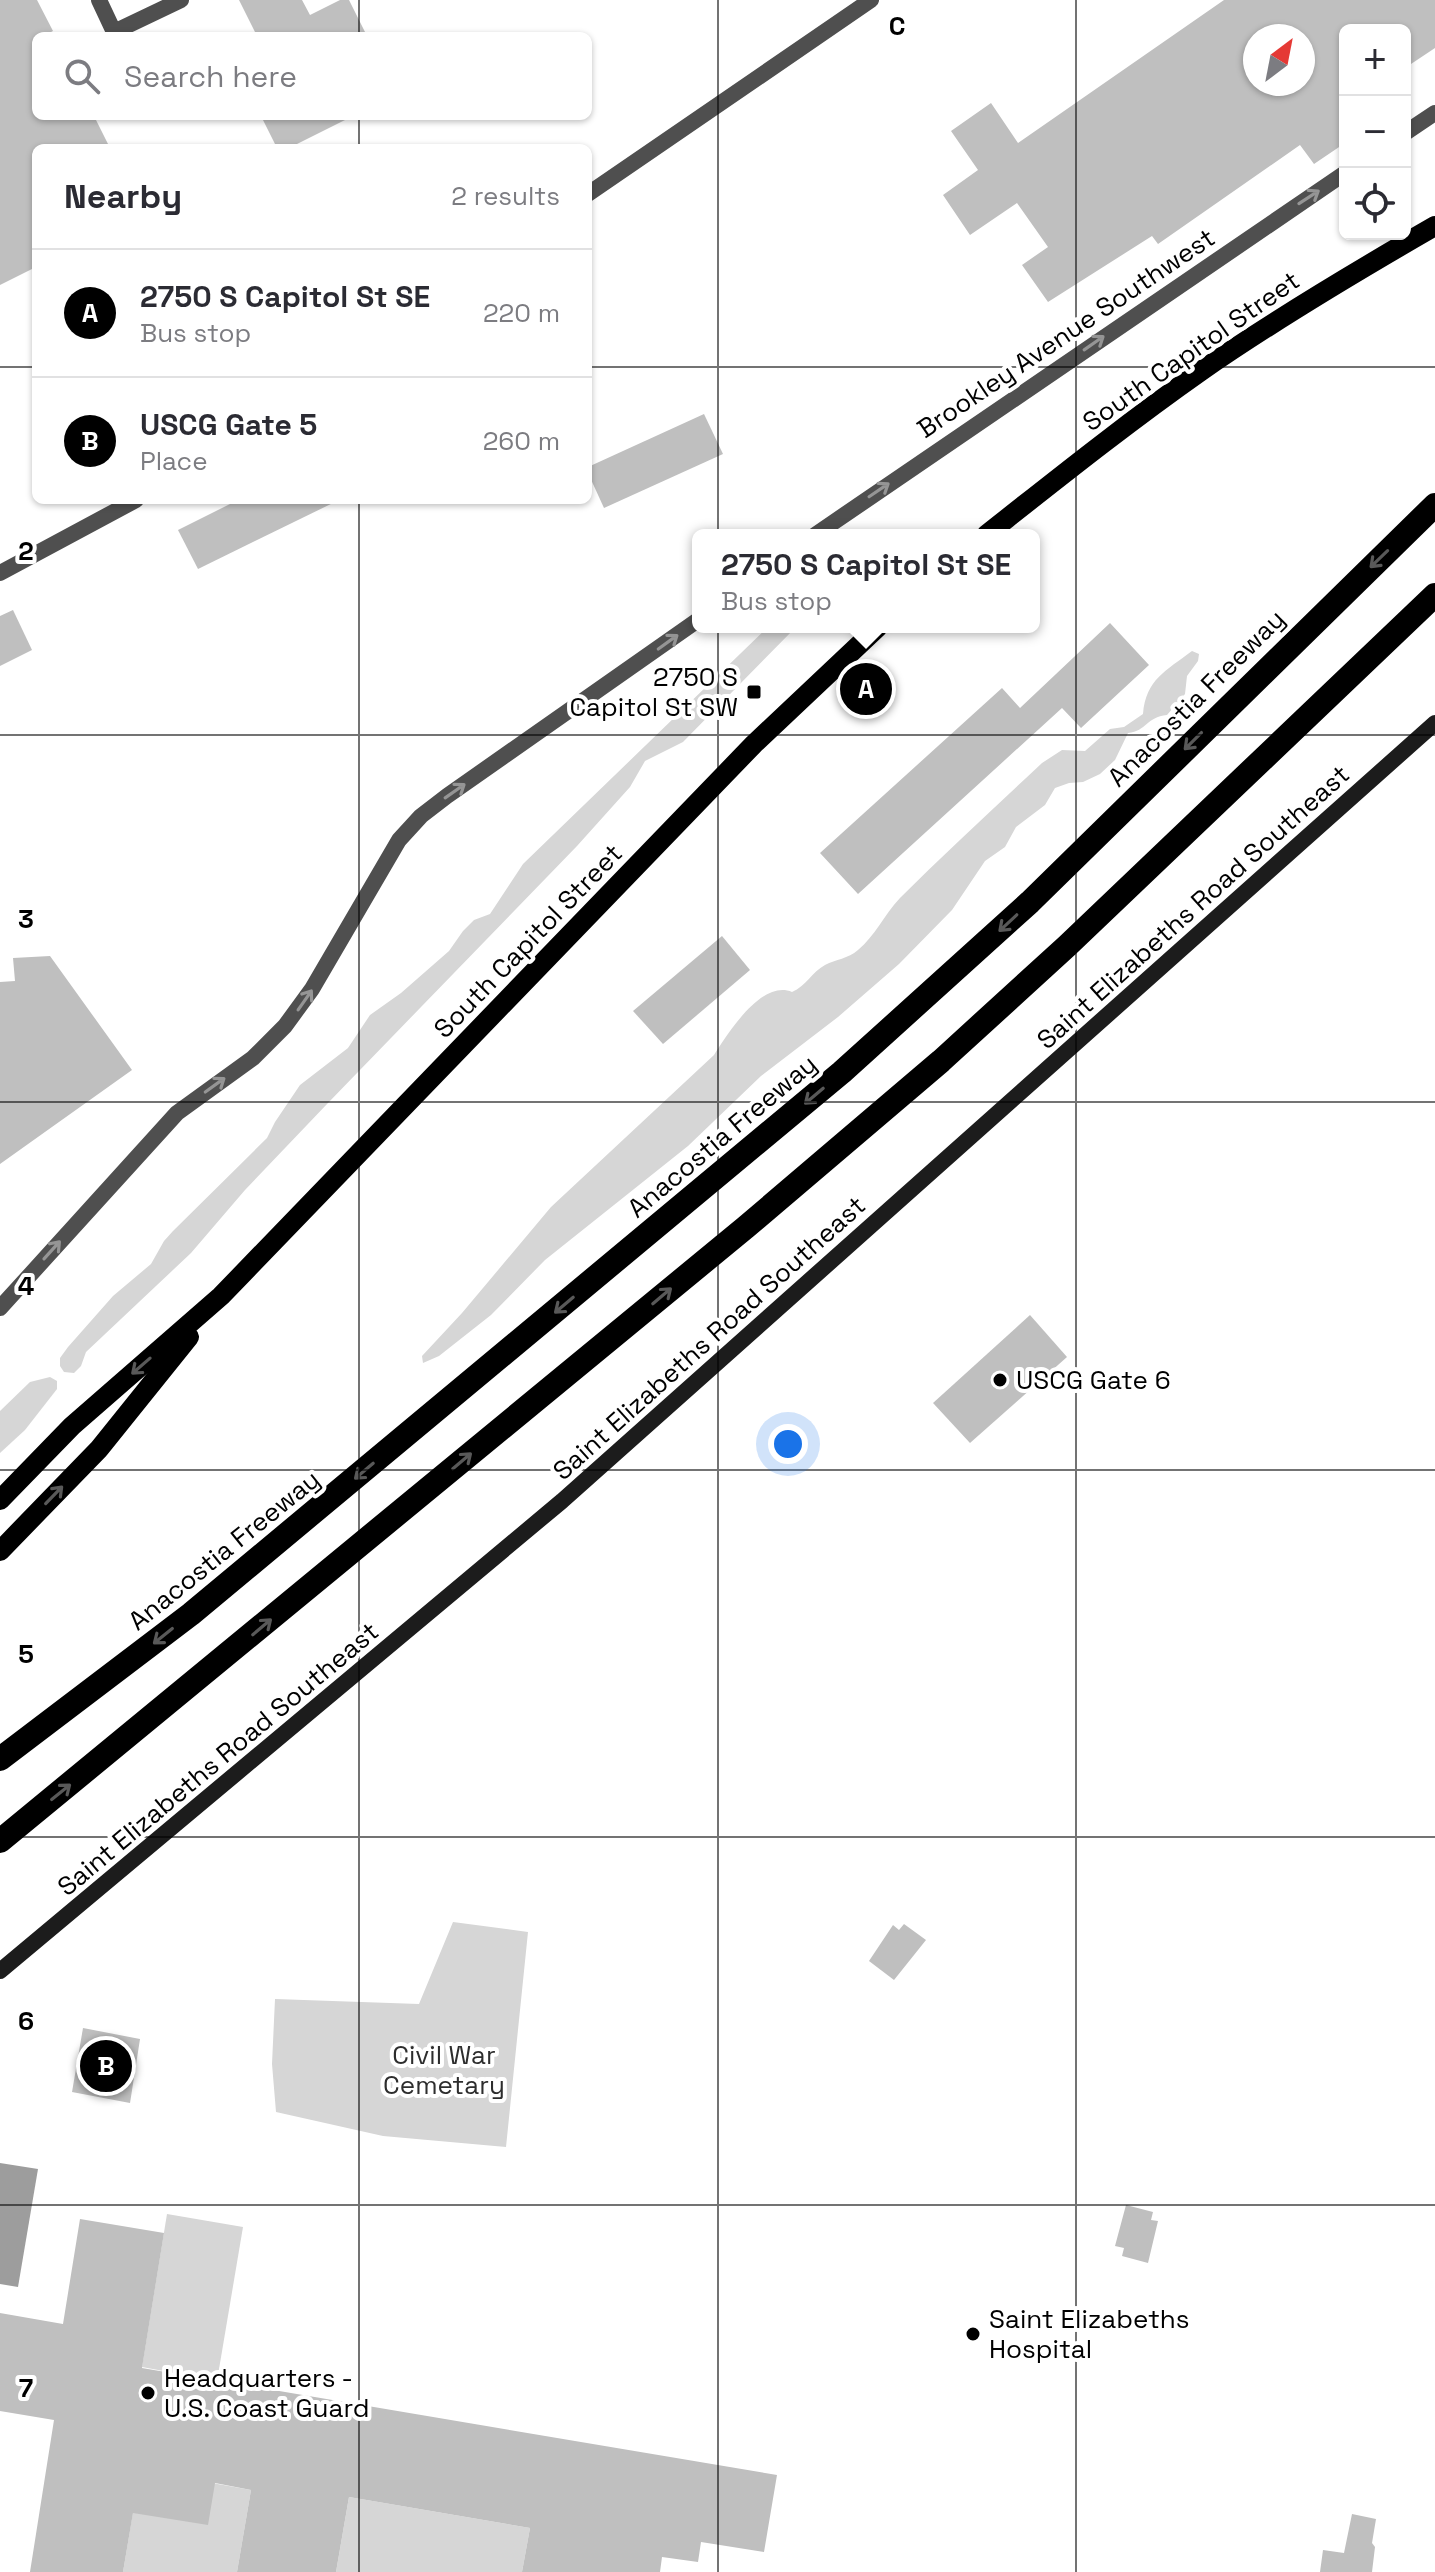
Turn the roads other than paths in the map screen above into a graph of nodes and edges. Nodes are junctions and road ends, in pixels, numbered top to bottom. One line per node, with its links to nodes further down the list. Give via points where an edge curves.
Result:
1 (99, 0): 2 (street, via 114,32)
2 (181, 0)
3 (871, 0): 7 (street)
4 (1435, 113): 5 (street)
5 (1411, 129)
6 (1339, 177): 11 (street, Brookley Avenue Southwest, one-way to 6)
7 (592, 191)
8 (1435, 226): 12 (main road, South Capitol Street, via 1201,371)
9 (129, 504): 13 (street)
10 (1435, 505): 22 (highway, Anacostia Freeway, one-way to 22, via 1030,902 842,1072 212,1596)
11 (824, 529)
12 (994, 529)
13 (0, 573)
14 (1435, 595): 23 (highway, one-way to 14, via 909,1089)
15 (692, 624): 19 (street, one-way to 15, via 177,1113 253,1058 285,1026 413,823)
16 (872, 633): 18 (main road, South Capitol Street, via 754,744)
17 (1435, 723): 24 (main road, Saint Elizabeths Road Southeast, via 562,1501)
18 (221, 1296): 20 (main road, one-way to 20, via 72,1426); 21 (main road, one-way to 18, via 99,1449)
19 (0, 1308)
20 (0, 1500)
21 (0, 1551)
22 (0, 1759)
23 (0, 1841)
24 (0, 1971)

